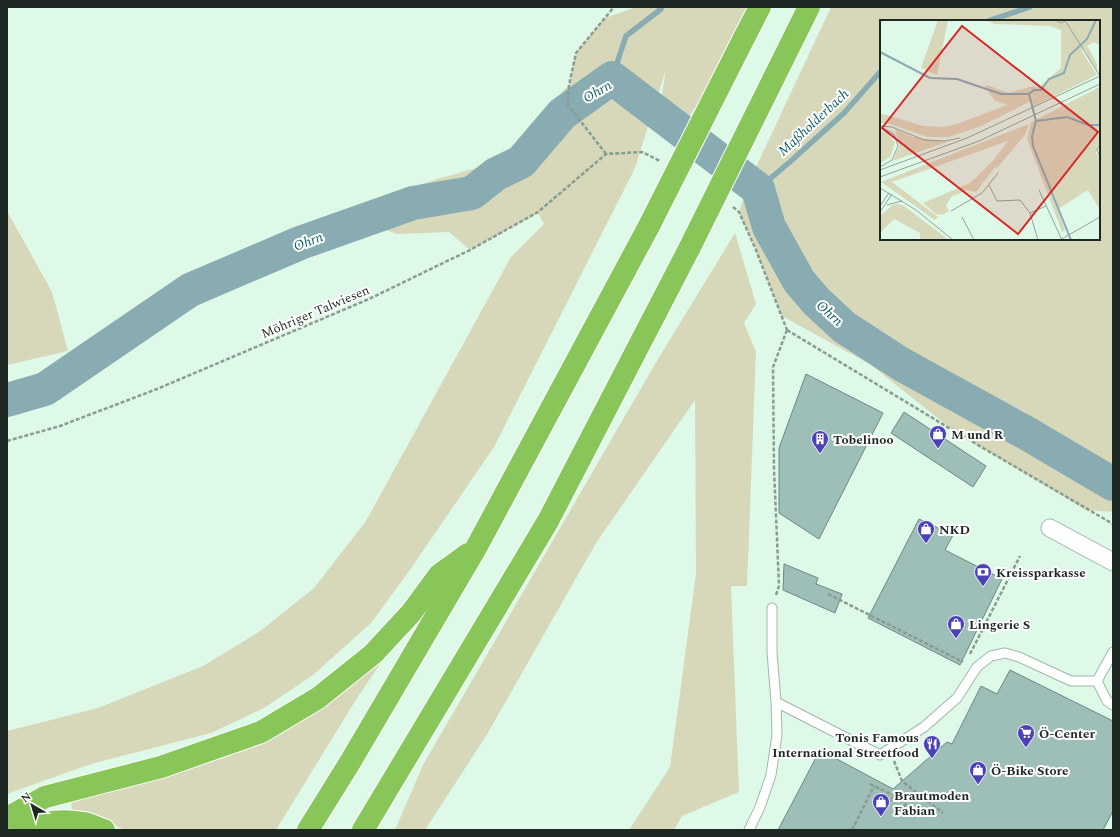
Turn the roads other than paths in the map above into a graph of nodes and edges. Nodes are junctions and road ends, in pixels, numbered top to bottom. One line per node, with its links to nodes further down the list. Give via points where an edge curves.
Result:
1 (760, 7): 4 (highway, bridge, via 649,226)
2 (809, 7): 15 (highway, bridge, via 690,247 548,521)
3 (1050, 528): 5 (street)
4 (476, 548): 11 (highway, via 439,575 411,613 373,654 318,698 261,732 161,767 45,797); 14 (highway)
5 (1113, 562)
6 (772, 608): 9 (lane)
7 (1113, 652): 8 (lane)
8 (1097, 681): 9 (lane, via 1071,681 1005,653 991,656 977,667 957,698 924,727 880,755); 10 (lane, via 1107,701)
9 (776, 702): 16 (lane, via 777,735 771,775)
10 (1113, 705)
11 (7, 818)
12 (21, 830): 13 (highway, via 59,821 84,823)
13 (104, 830)
14 (308, 830)
15 (363, 830)
16 (749, 830)

